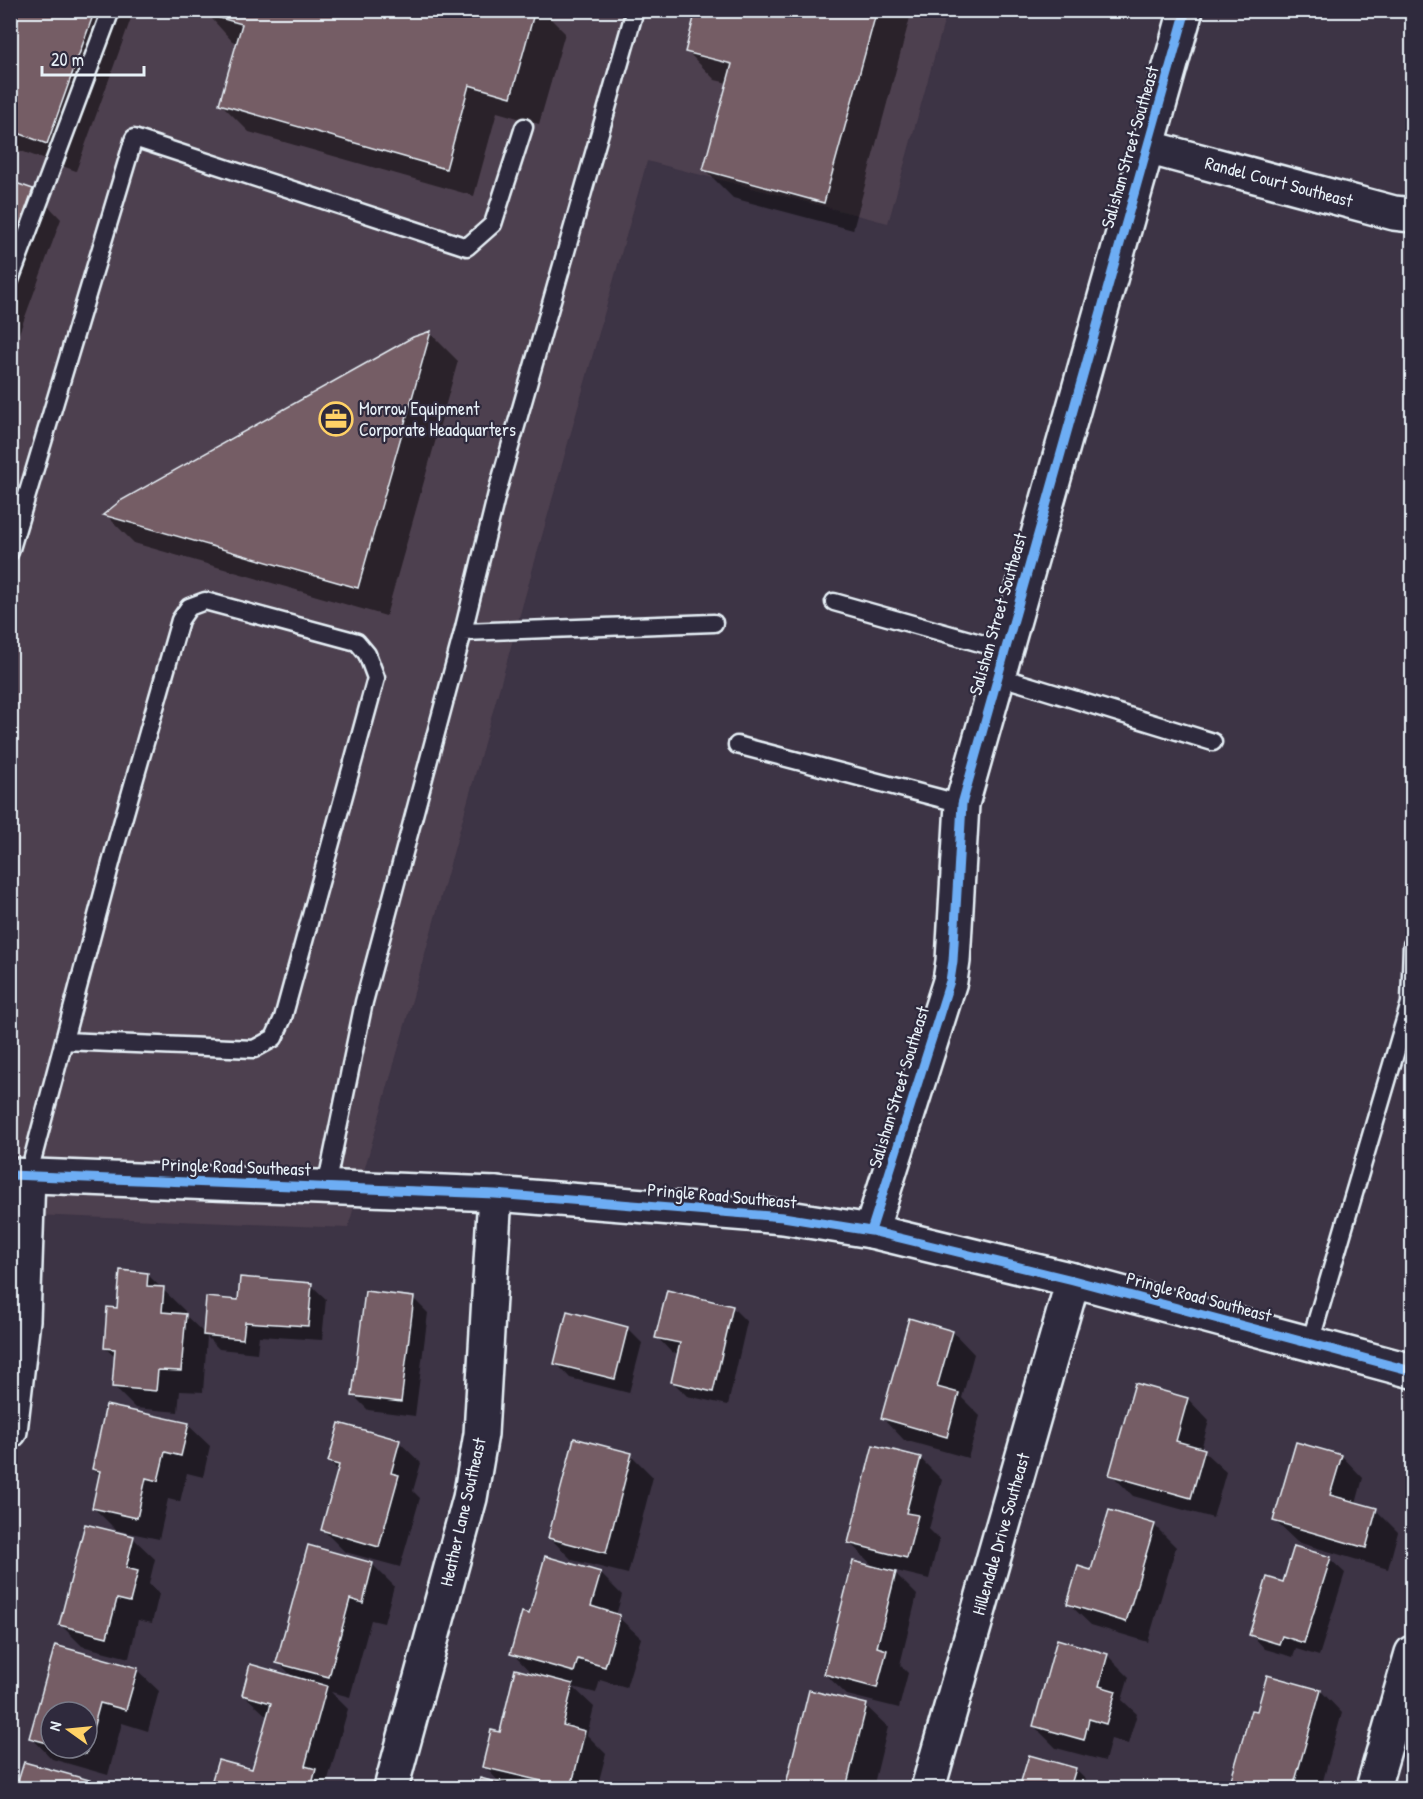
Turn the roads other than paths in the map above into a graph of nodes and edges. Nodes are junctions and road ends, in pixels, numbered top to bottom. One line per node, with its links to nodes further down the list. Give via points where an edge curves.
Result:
1 (111, 10): 7 (lane)
2 (636, 10): 11 (lane, via 498,489)
3 (1186, 10): 5 (street, Salishan Street Southeast)
4 (524, 127): 8 (lane, via 493,224 467,247 134,138)
5 (1147, 147): 6 (street, Randel Court Southeast); 12 (street, Salishan Street Southeast)
6 (1413, 215)
7 (10, 280)
8 (10, 552)
9 (834, 602): 12 (lane, via 952,633)
10 (714, 623): 11 (lane)
11 (463, 632): 19 (lane, via 364,1002)
12 (1001, 663): 13 (lane); 15 (street, Salishan Street Southeast)
13 (1213, 742)
14 (737, 745): 15 (lane)
15 (962, 804): 21 (street, Salishan Street Southeast, via 950,981)
16 (1413, 945): 23 (lane, via 1410,1003)
17 (64, 1041): 17 (lane, via 163,676 180,620 189,607 206,601 357,642 367,654 376,678 283,1018 274,1038 254,1049); 18 (lane)
18 (19, 1176): 19 (street, Pringle Road Southeast); 25 (street, via 23,1320)
19 (326, 1187): 20 (street, Pringle Road Southeast)
20 (495, 1194): 21 (street, Pringle Road Southeast, via 783,1217); 27 (street, Heather Lane Southeast, via 481,1434 470,1498)
21 (871, 1231): 22 (street, Pringle Road Southeast)
22 (1073, 1280): 23 (street, Pringle Road Southeast); 28 (street, Hillendale Drive Southeast)
23 (1310, 1343): 24 (street, Pringle Road Southeast)
24 (1413, 1371)
25 (10, 1431)
26 (1413, 1653): 29 (street)
27 (391, 1788)
28 (928, 1788)
29 (1373, 1788)

